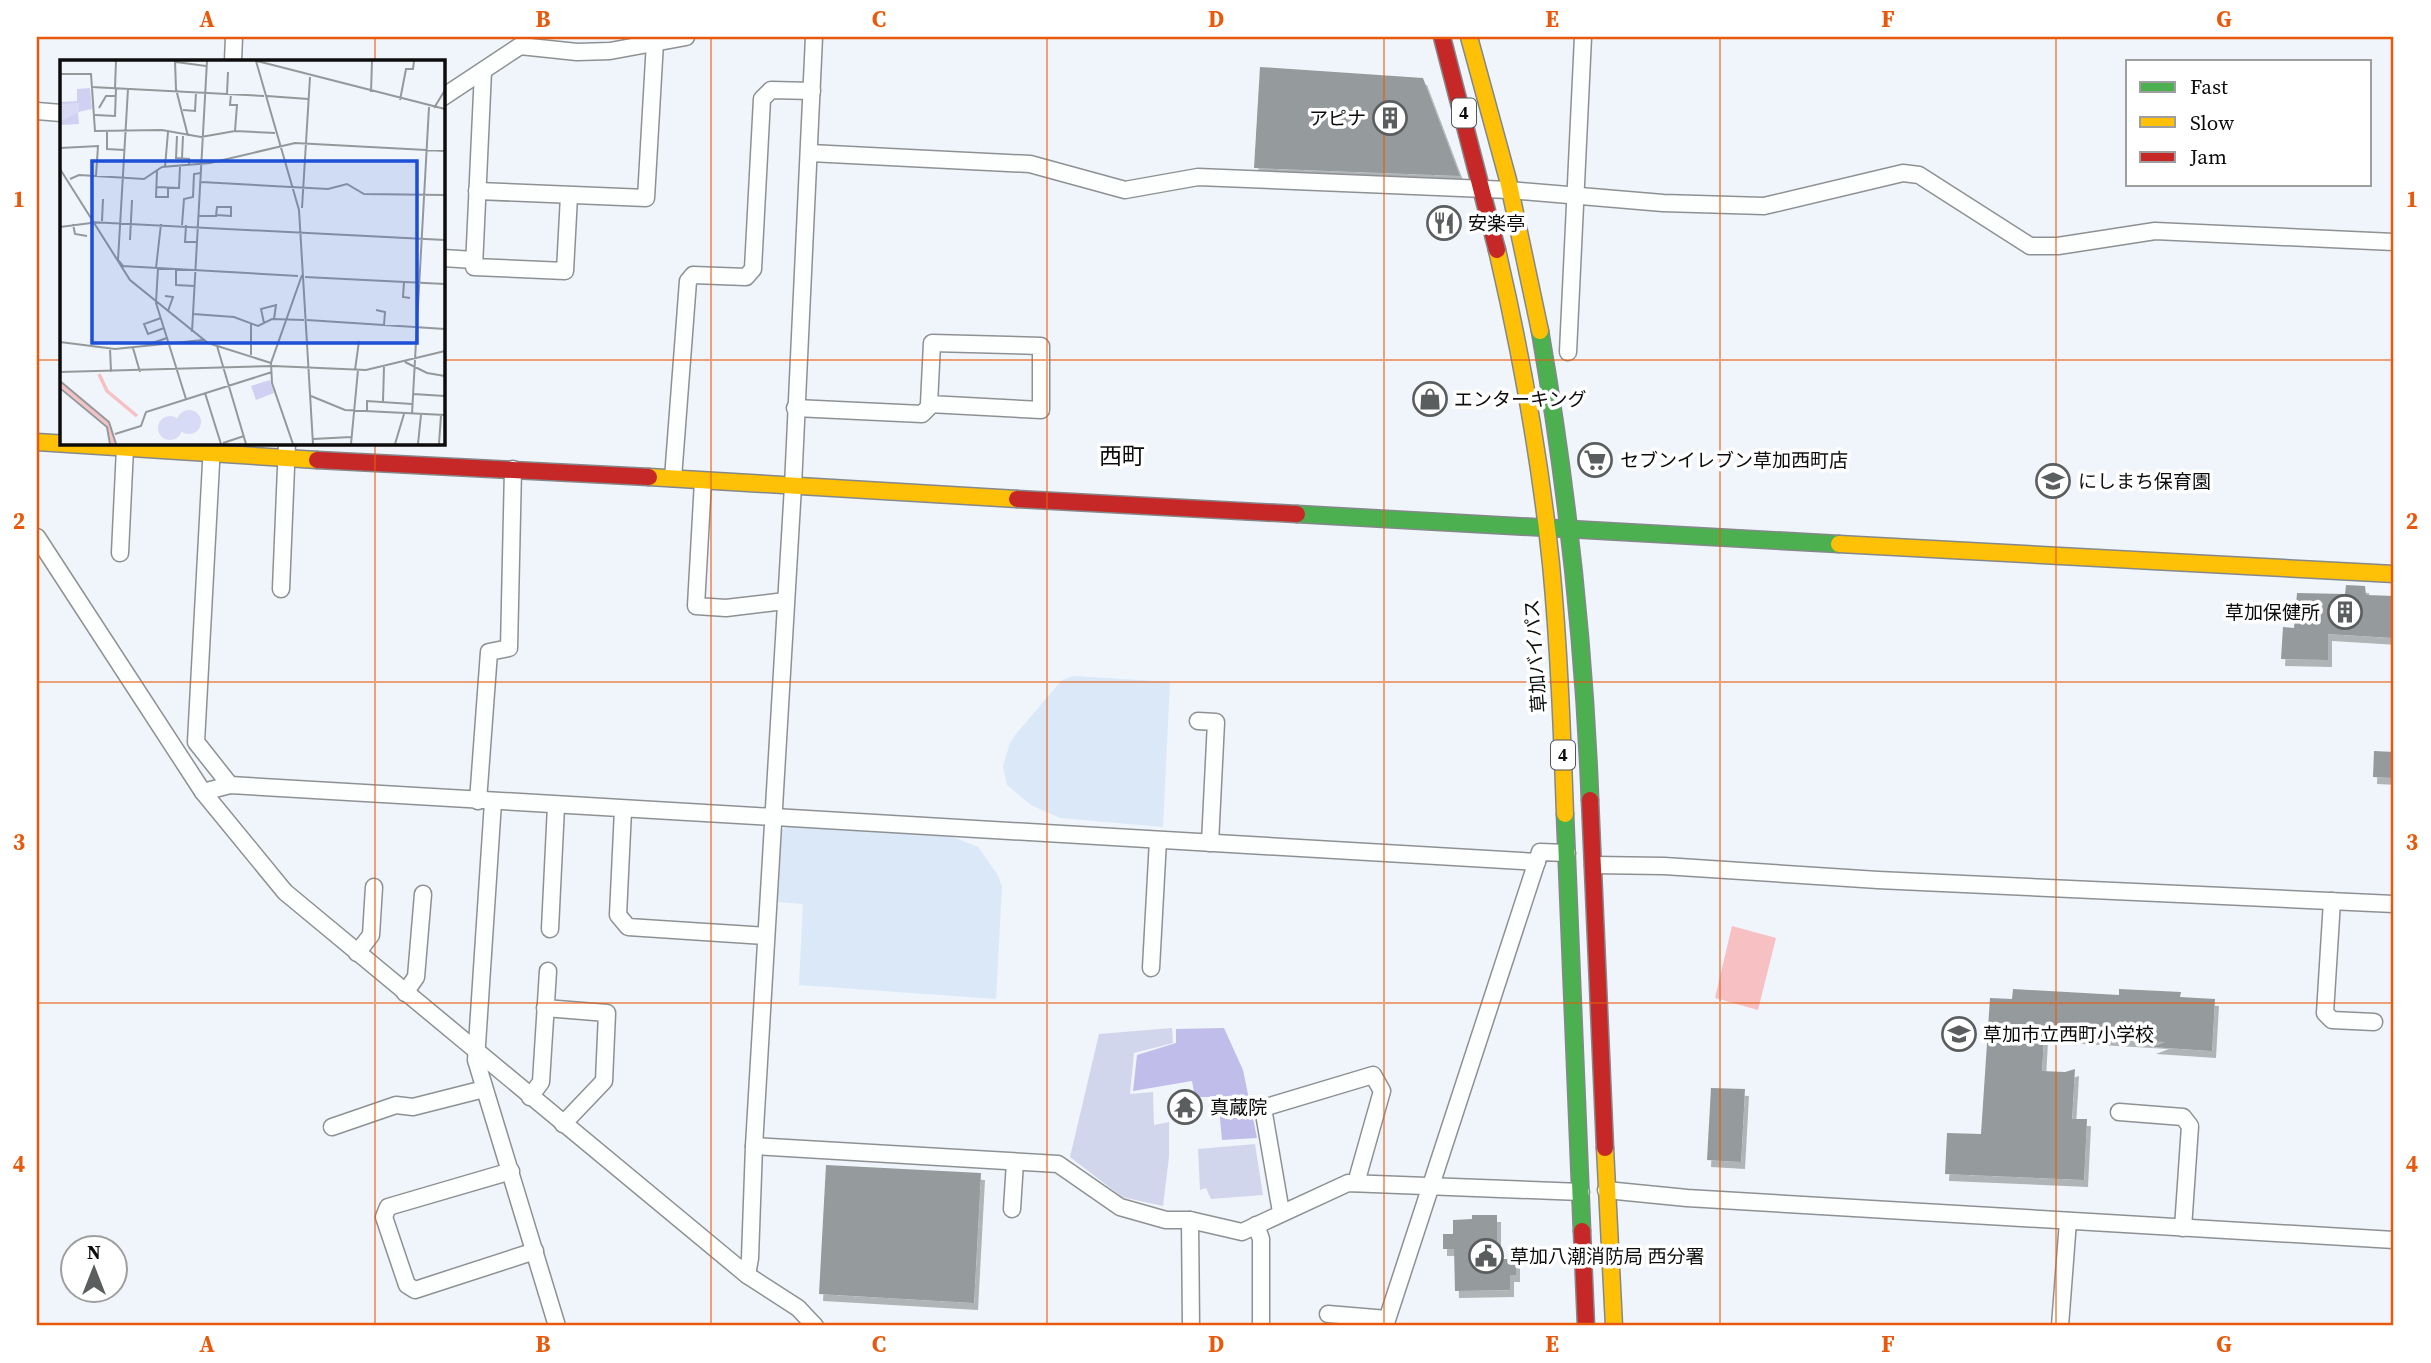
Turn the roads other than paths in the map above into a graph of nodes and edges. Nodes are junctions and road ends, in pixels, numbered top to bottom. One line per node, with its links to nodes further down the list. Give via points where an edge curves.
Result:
1 (234, 37): 9 (street)
2 (686, 37): 7 (street)
3 (814, 37): 11 (street)
4 (1441, 37): 16 (main road, 草加バイパス / 4)
5 (1469, 37): 17 (main road, 4)
6 (1583, 37): 20 (street)
7 (655, 42): 8 (street, via 610,51); 19 (street, via 646,198)
8 (541, 43): 10 (street, via 520,46)
9 (233, 60)
10 (483, 71): 12 (street); 18 (street)
11 (812, 91): 15 (street); 34 (street, via 771,90 762,99 752,269 746,277 693,275 688,281)
12 (444, 96)
13 (37, 111): 14 (street)
14 (60, 113)
15 (810, 153): 16 (street, via 1030,164 1125,190 1198,177); 26 (street)
16 (1483, 190): 17 (street); 37 (main road, 草加バイパス / 4, via 1531,423)
17 (1509, 190): 20 (street); 38 (main road, 4, via 1536,305)
18 (477, 191): 19 (street); 23 (street)
19 (569, 196): 23 (street, via 565,271 474,267)
20 (1576, 196): 21 (street, via 1764,206 1903,173 1919,175 2030,246 2155,231); 24 (street)
21 (2394, 242)
22 (444, 258): 23 (street)
23 (474, 260)
24 (1568, 352)
25 (929, 404): 25 (street, via 1041,410 1041,346 932,343); 26 (street, via 922,414)
26 (795, 408): 36 (street)
27 (37, 442): 28 (main road)
28 (60, 443)
29 (76, 444): 30 (main road)
30 (125, 448): 31 (main road); 40 (street)
31 (212, 448): 32 (main road); 45 (street, via 195,742)
32 (287, 451): 33 (main road); 42 (street)
33 (513, 469): 34 (main road); 47 (street, via 509,648 489,652)
34 (673, 478): 35 (main road)
35 (703, 481): 36 (main road); 43 (street, via 696,606 726,608)
36 (793, 486): 37 (main road); 43 (street)
37 (1546, 527): 38 (main road); 53 (main road, 草加バイパス / 4)
38 (1569, 528): 41 (main road); 55 (main road, 4, via 1580,621)
39 (37, 537): 46 (street)
40 (120, 553)
41 (2394, 574)
42 (281, 589)
43 (785, 601): 50 (street)
44 (1198, 721): 52 (street, via 1216,722)
45 (230, 785): 46 (street); 47 (street)
46 (203, 792): 62 (street, via 285,892)
47 (485, 801): 48 (street); 68 (street)
48 (556, 806): 49 (street); 60 (street)
49 (623, 810): 50 (street); 61 (street, via 618,915 628,927)
50 (774, 816): 51 (street); 61 (street)
51 (1158, 840): 52 (street); 63 (street)
52 (1210, 843): 54 (street)
53 (1567, 853): 54 (street, via 1540,852); 80 (main road, 草加バイパス / 4)
54 (1537, 862): 78 (street)
55 (1593, 865): 58 (street); 79 (main road, 4)
56 (374, 887): 62 (street, via 371,935)
57 (423, 894): 65 (street, via 416,977)
58 (2332, 901): 59 (street); 67 (street, via 2325,1013 2332,1020)
59 (2394, 904)
60 (550, 929)
61 (766, 936): 74 (street)
62 (357, 953): 65 (street)
63 (1151, 968)
64 (548, 971): 66 (street)
65 (405, 993): 68 (street)
66 (545, 1008): 70 (street, via 541,1082); 72 (street, via 607,1013 604,1081)
67 (2374, 1022)
68 (475, 1051): 69 (street); 70 (street)
69 (484, 1089): 73 (street, via 413,1107 396,1105); 76 (street)
70 (530, 1097): 72 (street)
71 (2119, 1112): 86 (street, via 2183,1117 2190,1126)
72 (563, 1124): 89 (street)
73 (332, 1127)
74 (754, 1146): 75 (street); 89 (street)
75 (1015, 1162): 81 (street); 83 (street, via 1058,1164 1120,1208 1166,1220)
76 (511, 1171): 88 (street); 88 (street, via 388,1208 384,1217 407,1285 415,1290)
77 (1356, 1183): 78 (street); 82 (street); 82 (street, via 1382,1091 1373,1075 1263,1108)
78 (1430, 1187): 80 (street); 91 (street)
79 (1606, 1190): 84 (street); 97 (main road, 4)
80 (1581, 1192): 96 (main road, 草加バイパス / 4)
81 (1012, 1209)
82 (1282, 1212): 85 (street)
83 (1190, 1220): 85 (street, via 1242,1232); 94 (street)
84 (2068, 1220): 86 (street); 98 (street)
85 (1256, 1225): 95 (street, via 1261,1239)
86 (2183, 1228): 87 (street)
87 (2394, 1240)
88 (535, 1251): 92 (street)
89 (747, 1275): 93 (street, via 798,1308)
90 (1328, 1314): 91 (street)
91 (1386, 1322)
92 (554, 1325)
93 (816, 1326)
94 (1191, 1326)
95 (1261, 1326)
96 (1586, 1326)
97 (1615, 1326)
98 (2060, 1326)

